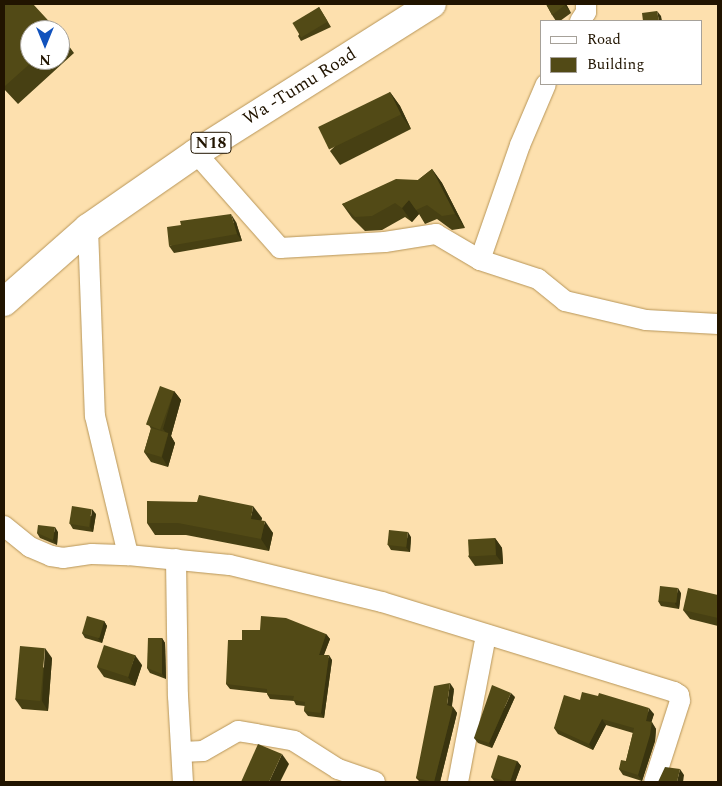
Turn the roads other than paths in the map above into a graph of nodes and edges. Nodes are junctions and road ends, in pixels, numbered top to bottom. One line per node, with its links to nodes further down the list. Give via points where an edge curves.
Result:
1 (432, 4): 5 (highway, Wa -Tumu Road / N18)
2 (586, 4): 3 (street, via 586,12)
3 (581, 20)
4 (546, 85): 7 (street, via 520,144)
5 (196, 152): 6 (highway, Wa -Tumu Road / N18); 7 (street, via 280,248 385,242 436,234)
6 (88, 228): 8 (highway, Wa -Tumu Road / N18); 11 (street, via 95,416)
7 (480, 260): 9 (street, via 538,279 565,302 646,320)
8 (4, 302)
9 (718, 324)
10 (4, 526): 11 (street, via 30,547 51,556)
11 (128, 555): 12 (street)
12 (176, 559): 13 (street, via 230,565 328,588); 14 (street)
13 (486, 635): 18 (street); 19 (street, via 679,695)
14 (182, 752): 15 (street, via 203,751 238,732 294,741); 16 (street)
15 (335, 776): 17 (street)
16 (183, 782)
17 (375, 782)
18 (458, 782)
19 (654, 782)

